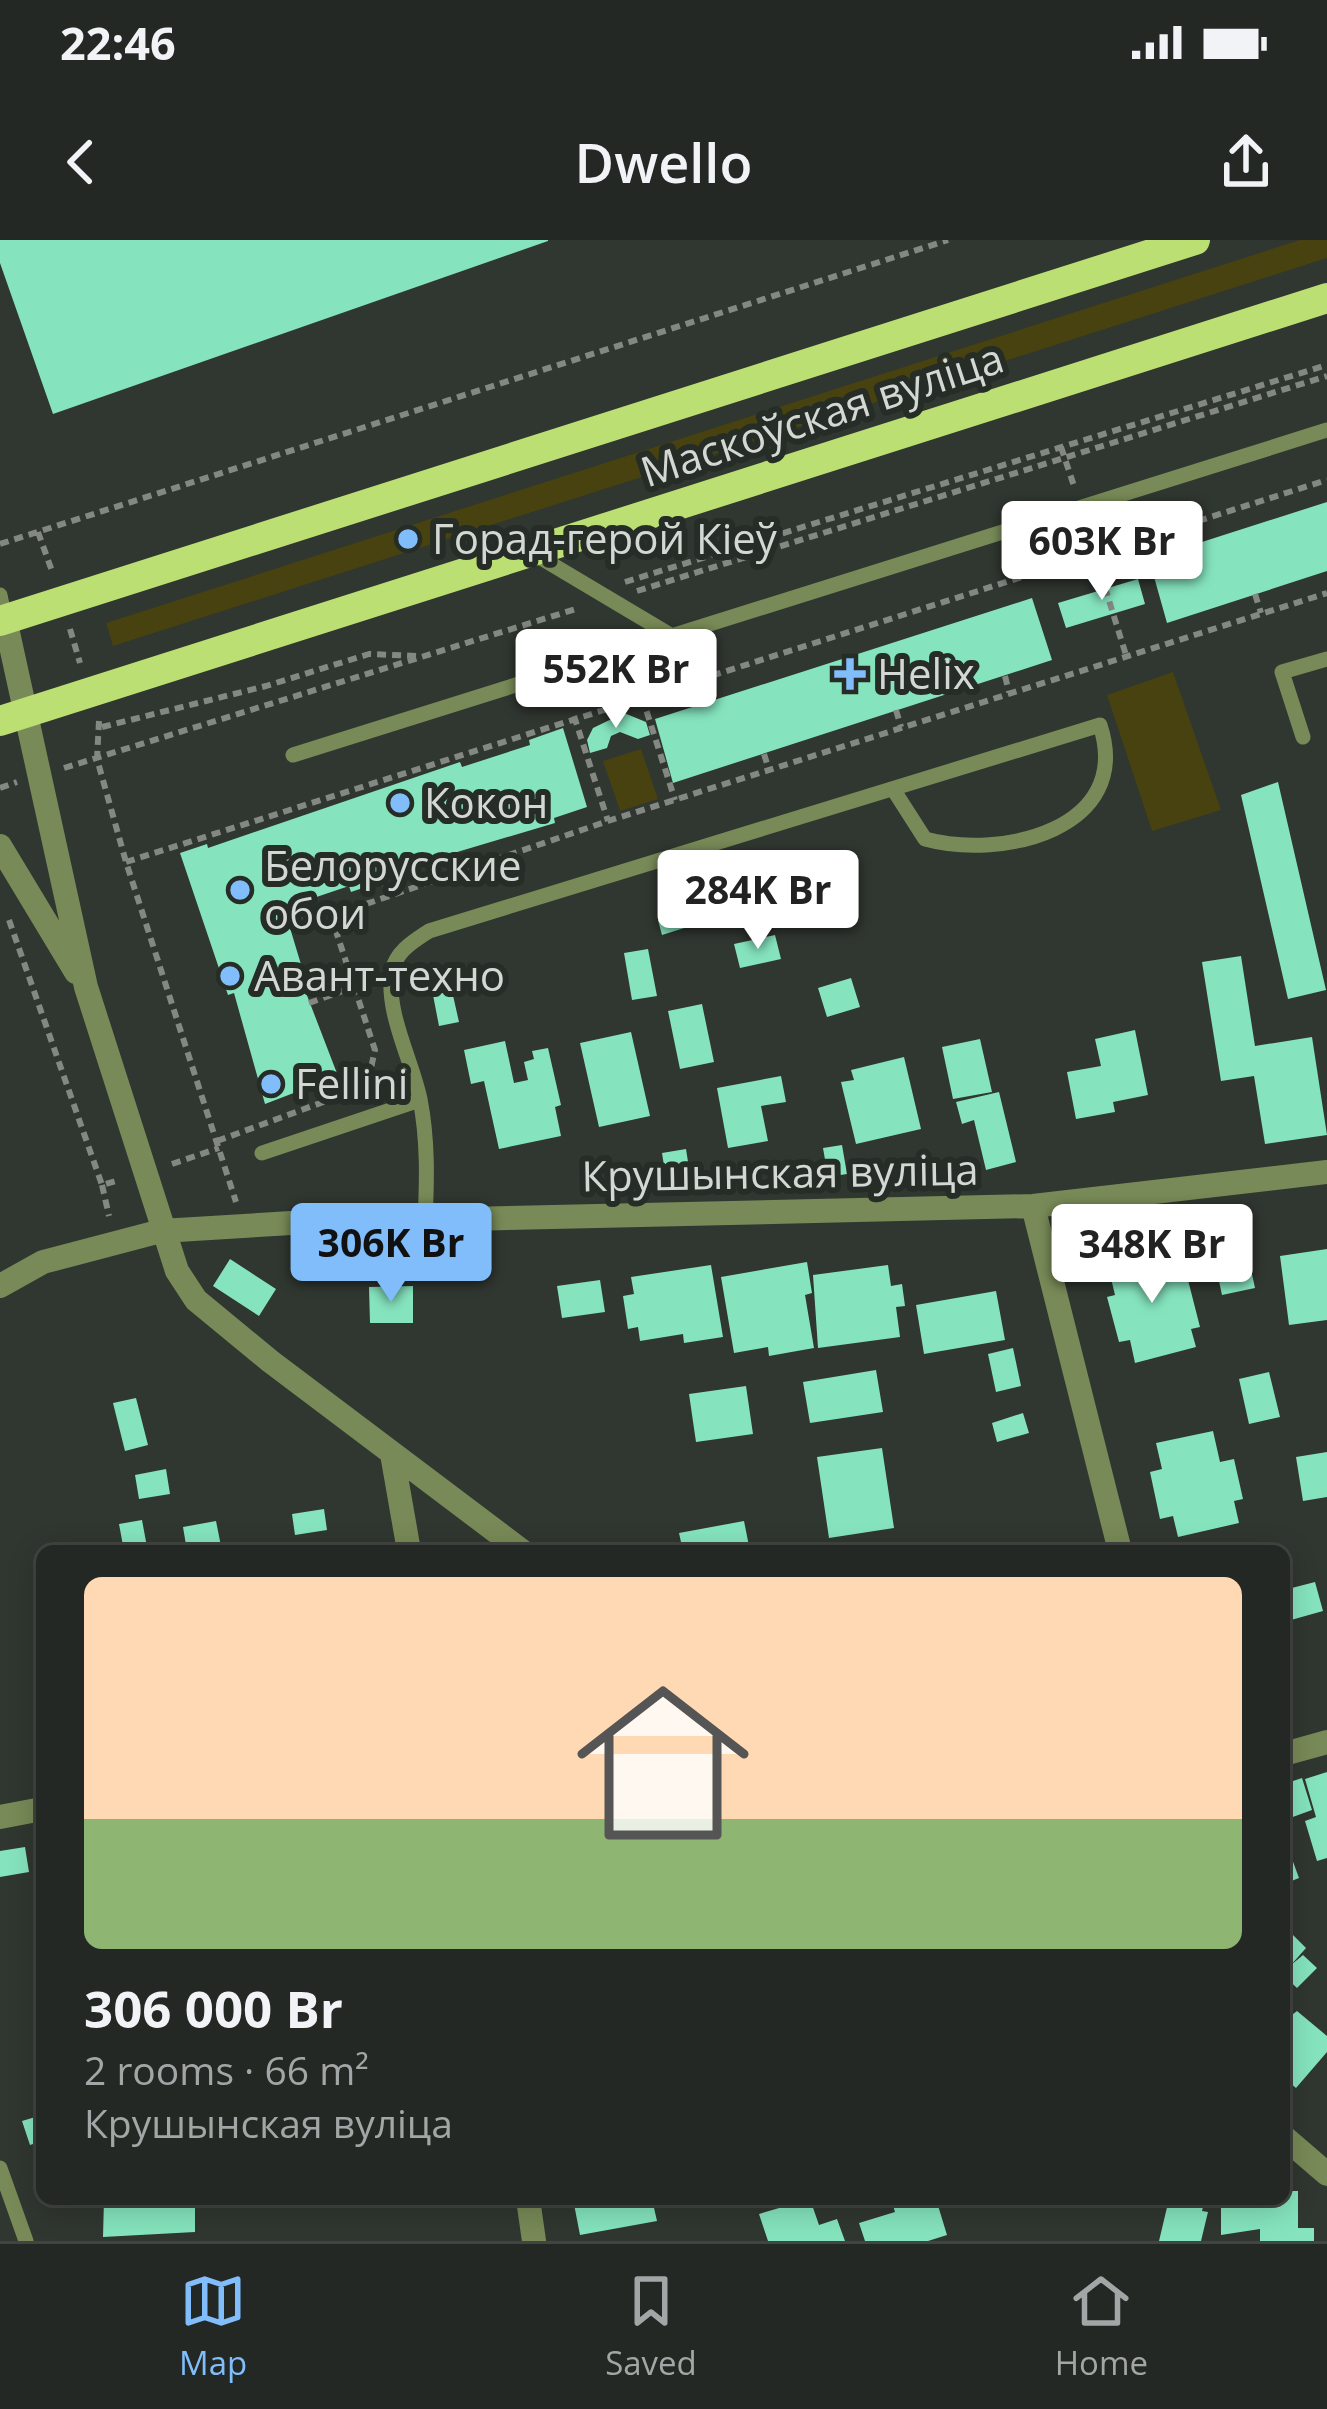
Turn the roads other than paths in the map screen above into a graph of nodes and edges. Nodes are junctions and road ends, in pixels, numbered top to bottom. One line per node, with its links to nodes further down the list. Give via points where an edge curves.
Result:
1 (1196, 240): 5 (main road, Маскоўская вуліца, via 62,602)
2 (1327, 298): 4 (main road, Маскоўская вуліца)
3 (1327, 430): 6 (lane)
4 (531, 552): 6 (lane); 8 (main road, Маскоўская вуліца)
5 (2, 612): 8 (street)
6 (672, 636): 10 (lane)
7 (1327, 658): 9 (lane, via 1282,672)
8 (13, 717): 13 (street)
9 (1304, 737)
10 (293, 755)
11 (893, 789): 11 (lane, via 925,839 990,847 1080,813 1100,796 1109,754 1100,725); 14 (lane, via 429,931 392,970)
12 (0, 846): 13 (street)
13 (86, 987): 19 (street)
14 (420, 1100): 15 (lane); 18 (lane)
15 (262, 1153)
16 (1327, 1172): 17 (street, Крушынская вуліца)
17 (1034, 1206): 18 (street, Крушынская вуліца); 24 (street)
18 (425, 1221): 19 (street, Крушынская вуліца)
19 (161, 1231): 20 (street, Крушынская вуліца, via 43,1262); 21 (street, via 196,1300)
20 (0, 1286)
21 (392, 1454): 22 (street); 23 (street)
22 (408, 1545)
23 (513, 1545)
24 (1119, 1545)
25 (1327, 1742): 26 (street)
26 (1290, 1752)
27 (36, 1811): 28 (street)
28 (0, 1817)
29 (1290, 2142): 31 (street)
30 (0, 2168): 33 (lane)
31 (1327, 2174)
32 (529, 2205): 34 (street)
33 (26, 2241)
34 (534, 2241)

